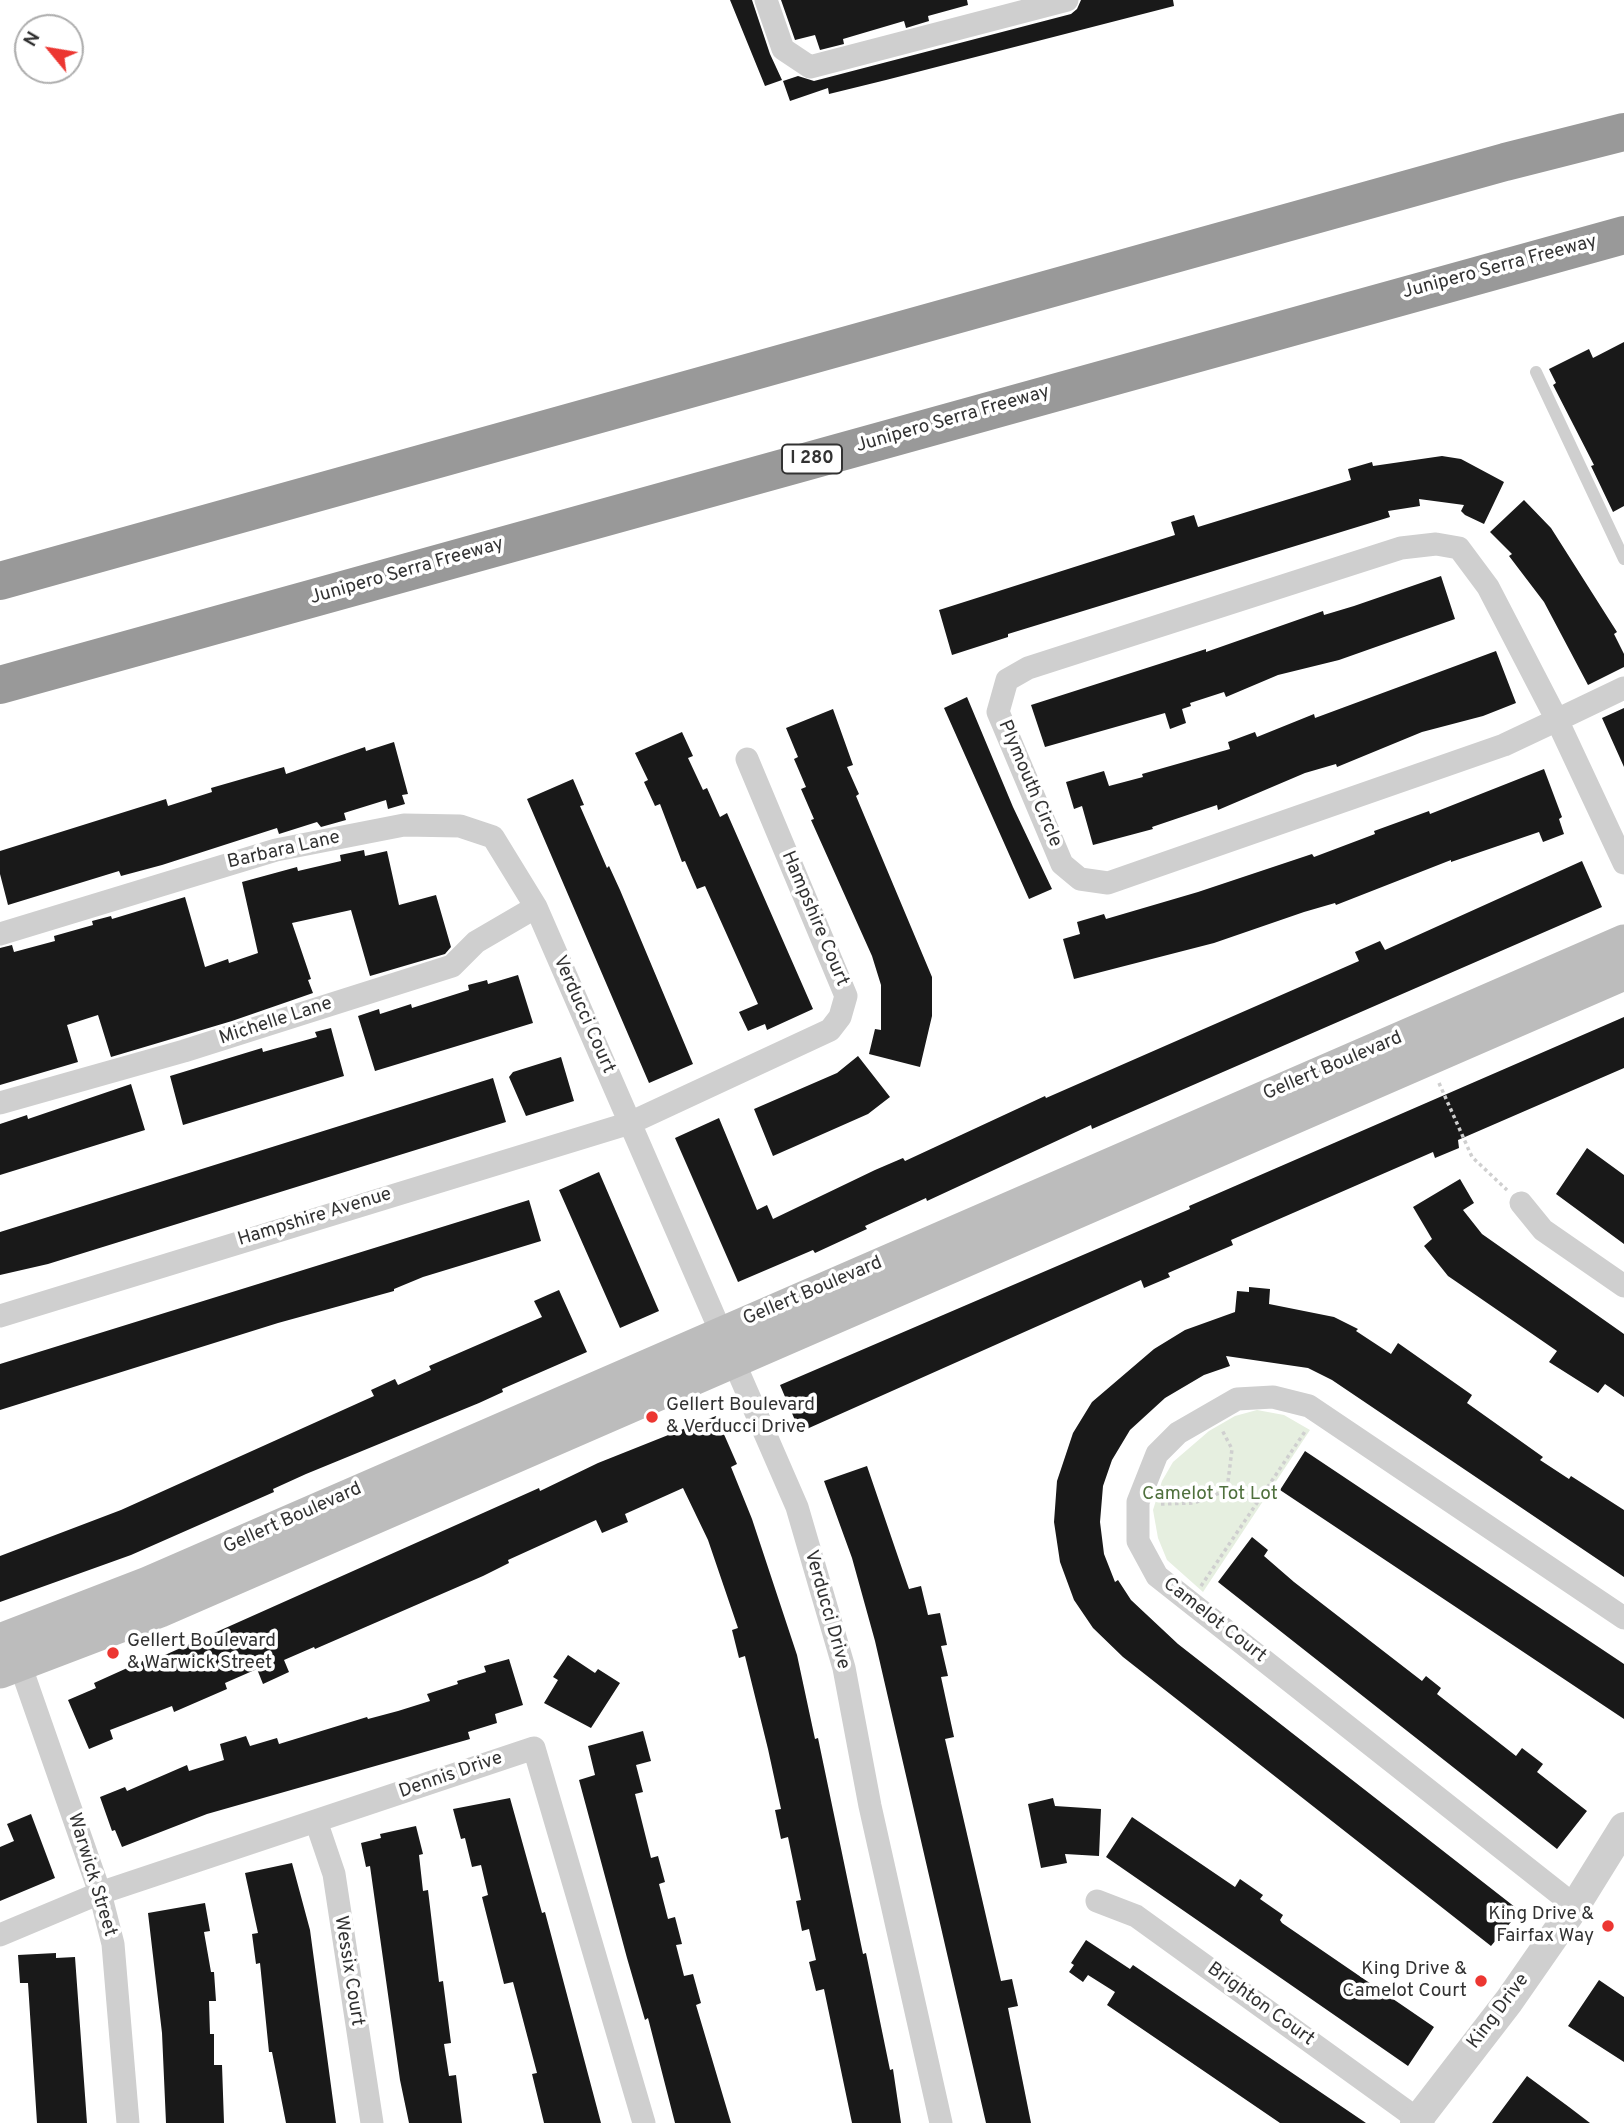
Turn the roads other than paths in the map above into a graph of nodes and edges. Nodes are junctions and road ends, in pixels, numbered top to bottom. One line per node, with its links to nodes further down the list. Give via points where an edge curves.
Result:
1 (766, 0): 2 (street, via 783,48 810,67)
2 (1068, 0)
3 (1617, 134): 7 (highway)
4 (1624, 235): 8 (highway, Junipero Serra Freeway / I 280)
5 (1536, 372): 6 (lane)
6 (1624, 559)
7 (0, 581)
8 (0, 685)
9 (1624, 688): 10 (street)
10 (1557, 720): 10 (street, Plymouth Circle, via 1488,587 1459,548 1436,544 1401,548 1028,668 1007,680 998,712 1062,864 1080,879 1108,884 1504,744); 12 (street, Plymouth Circle)
11 (747, 759): 18 (street, Hampshire Court, via 846,996 840,1017 830,1030)
12 (1624, 863)
13 (536, 907): 14 (street, Barbara Lane, via 493,837 460,826 404,825 276,850); 17 (street, Michelle Lane, via 476,942 452,966 184,1051); 18 (street, Verducci Court)
14 (0, 934)
15 (1624, 941): 22 (main road, Gellert Boulevard)
16 (1624, 974): 22 (main road, Gellert Boulevard)
17 (0, 1103)
18 (630, 1123): 21 (street, Hampshire Avenue); 22 (street, Verducci Drive)
19 (1521, 1203): 20 (street, via 1543,1230)
20 (1624, 1286)
21 (0, 1316)
22 (727, 1346): 24 (main road, Gellert Boulevard, via 148,1583); 35 (street, Verducci Drive, via 797,1507 844,1668)
23 (1624, 1618): 29 (street, Camelot Court, via 1309,1406 1273,1397 1237,1399 1178,1433 1157,1454 1138,1502 1138,1541 1157,1576)
24 (8, 1653): 27 (street, Warwick Street)
25 (316, 1821): 27 (street, Dennis Drive); 33 (street, Wessix Court, via 334,1874); 34 (street, Dennis Drive, via 534,1748)
26 (1624, 1828): 29 (street, King Drive)
27 (100, 1893): 30 (street, Dennis Drive); 32 (street, Warwick Street, via 113,1944)
28 (1097, 1901): 31 (street, Brighton Court, via 1136,1916)
29 (1574, 1906): 31 (street, King Drive)
30 (0, 1935)
31 (1419, 2122)
32 (128, 2123)
33 (372, 2123)
34 (644, 2123)
35 (941, 2123)

